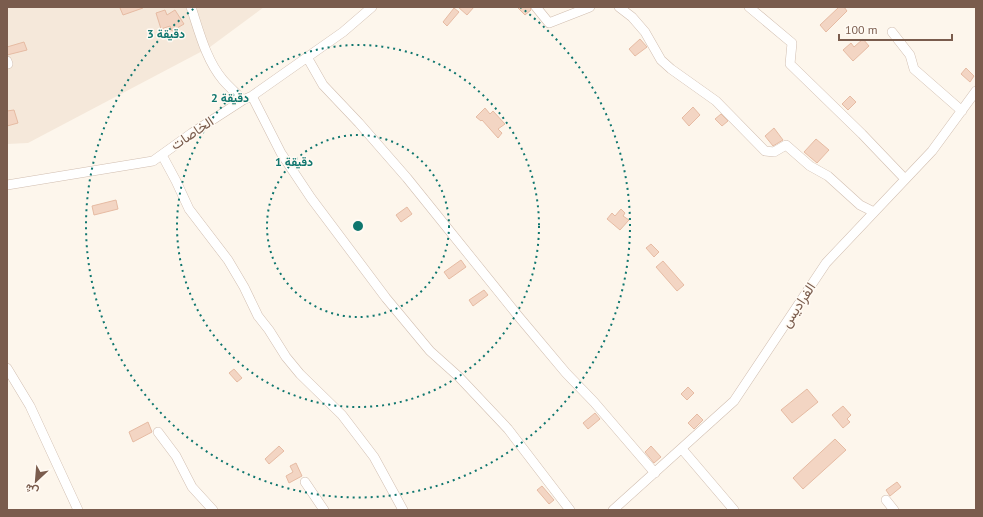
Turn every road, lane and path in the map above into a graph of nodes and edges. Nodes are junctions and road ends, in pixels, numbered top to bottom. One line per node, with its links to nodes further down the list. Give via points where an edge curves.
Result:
1 (191, 7): 11 (street, via 212,63)
2 (372, 7): 8 (street, الخاصات, via 343,32)
3 (536, 7): 4 (street, via 549,23)
4 (590, 7)
5 (619, 7): 17 (street, via 645,32 661,60 716,101 765,151 774,152 786,145 810,166 828,176 860,205)
6 (749, 7): 15 (street, via 792,43 790,64)
7 (892, 32): 13 (street, via 910,55 914,69)
8 (307, 57): 10 (street, الخاصات); 21 (street, via 323,85 407,178 566,373)
9 (976, 91): 12 (street, الفراديس)
10 (252, 96): 11 (street, الخاصات); 28 (street, via 281,153 311,198 386,298 430,351 459,377 508,429)
11 (243, 100): 14 (street, الخاصات)
12 (973, 102): 13 (street, الفراديس)
13 (962, 110): 15 (street, الفراديس, via 932,151)
14 (162, 155): 16 (street, الخاصات, via 153,161); 27 (street, via 189,210 228,260 258,316 270,330 286,357 342,415 374,457)
15 (905, 179): 17 (street, الفراديس)
16 (7, 185)
17 (874, 212): 20 (street, الفراديس, via 826,263 734,401)
18 (7, 368): 24 (street, via 30,406)
19 (158, 432): 25 (street, via 176,456 192,488)
20 (682, 449): 21 (street, الفراديس); 30 (street)
21 (655, 473): 29 (street, الفراديس)
22 (305, 482): 26 (street)
23 (886, 500): 31 (street)
24 (78, 510)
25 (212, 510)
26 (324, 510)
27 (403, 510)
28 (570, 510)
29 (613, 510)
30 (734, 510)
31 (894, 510)

